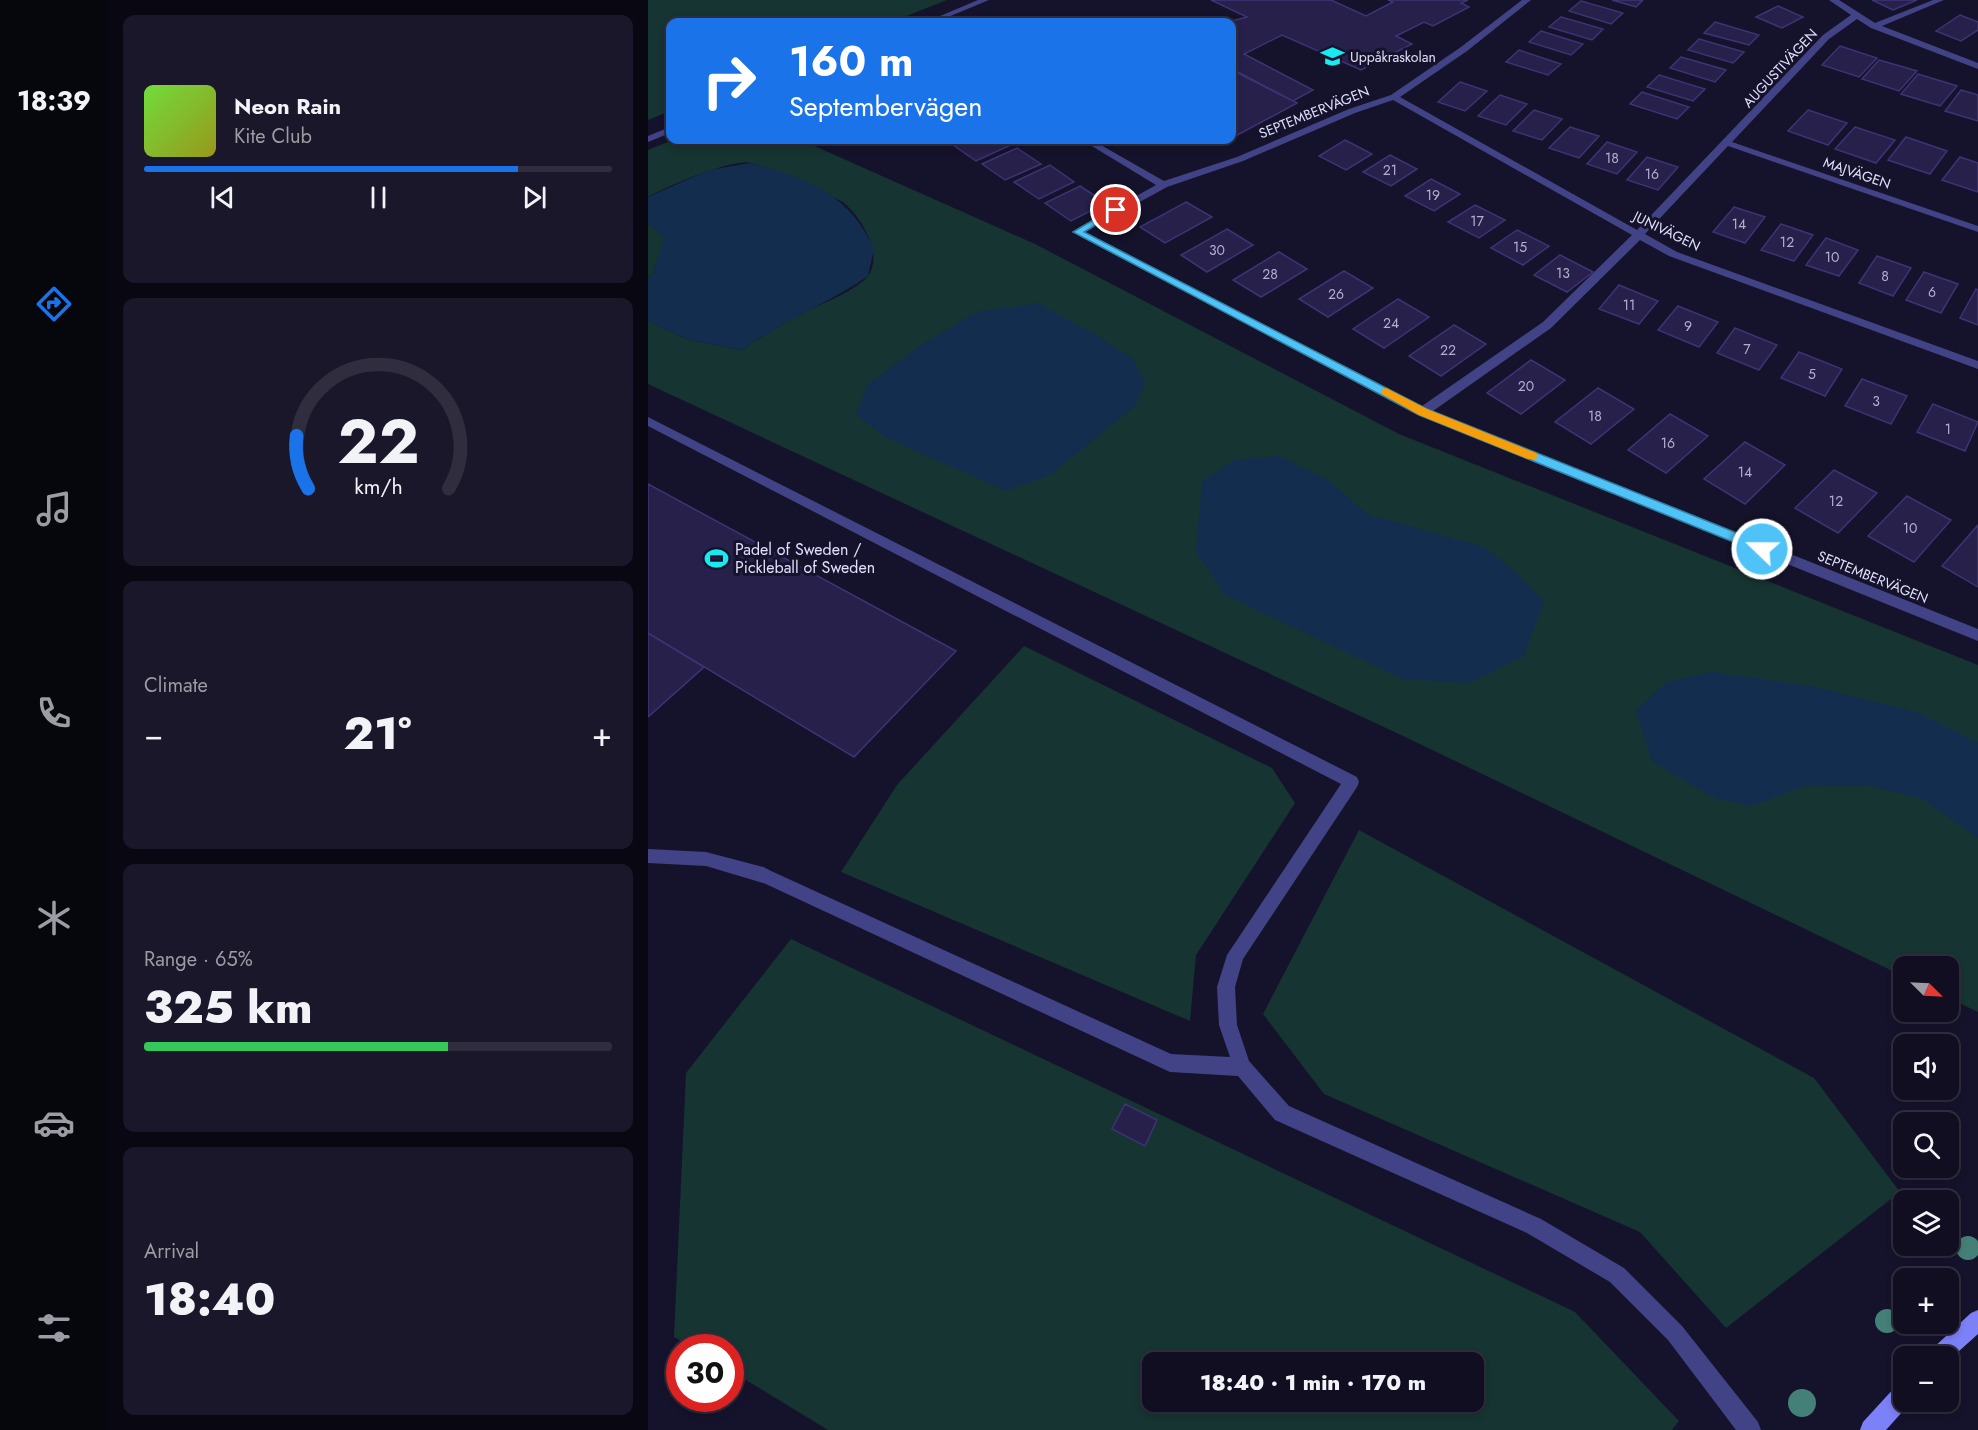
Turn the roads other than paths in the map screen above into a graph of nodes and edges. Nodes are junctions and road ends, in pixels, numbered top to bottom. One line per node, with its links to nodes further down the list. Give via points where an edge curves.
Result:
1 (985, 0): 6 (street)
2 (1527, 0): 9 (street, SEPTEMBERVÄGEN)
3 (1833, 0): 5 (street)
4 (1940, 0): 7 (street)
5 (1856, 15): 7 (street); 12 (street, AUGUSTIVÄGEN, via 1826,38)
6 (940, 18)
7 (1874, 26): 8 (street)
8 (1978, 66)
9 (1394, 97): 14 (street, SEPTEMBERVÄGEN, via 1240,159); 16 (street, JUNIVÄGEN)
10 (666, 132): 11 (street)
11 (648, 139)
12 (1728, 143): 15 (street, MAJVÄGEN); 16 (street, AUGUSTIVÄGEN)
13 (1093, 144): 14 (street)
14 (1163, 185): 18 (street, SEPTEMBERVÄGEN, via 1077,232)
15 (1978, 229)
16 (1637, 234): 17 (street, JUNIVÄGEN, via 1673,254); 18 (street, AUGUSTIVÄGEN, via 1547,325)
17 (1978, 365)
18 (1423, 412): 20 (street, SEPTEMBERVÄGEN)
19 (648, 421): 22 (street, via 1351,782 1236,955 1226,987 1228,1025)
20 (1978, 635)
21 (648, 856): 22 (street, via 706,859 763,875 1170,1063)
22 (1242, 1067): 26 (street, via 1282,1113 1534,1227 1617,1275 1675,1333)
23 (1978, 1320): 24 (street)
24 (1950, 1346)
25 (1893, 1406): 27 (street)
26 (1750, 1430)
27 (1871, 1430)

